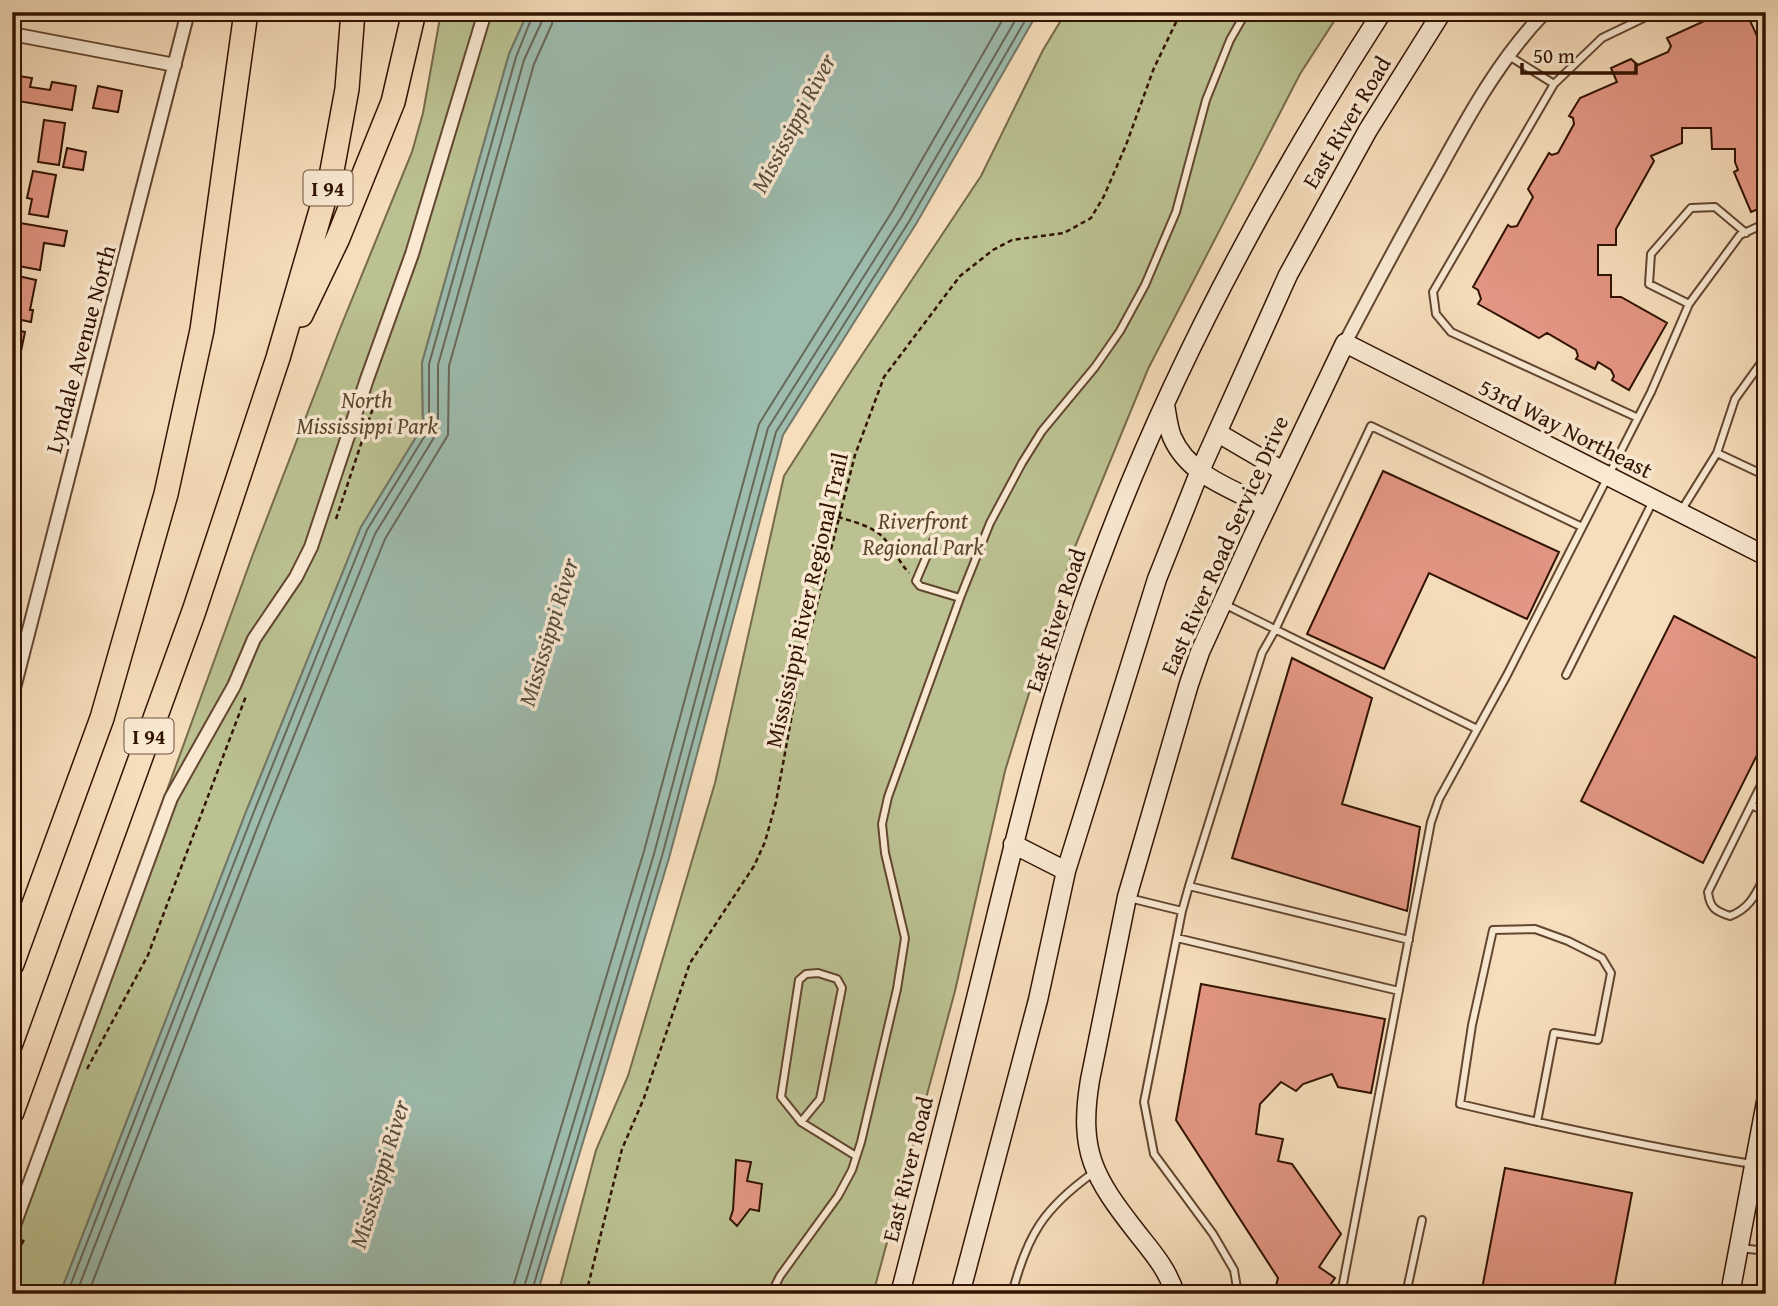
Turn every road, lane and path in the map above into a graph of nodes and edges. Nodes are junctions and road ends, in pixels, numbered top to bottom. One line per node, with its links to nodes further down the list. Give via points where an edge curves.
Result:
1 (188, 12): 16 (street, Lyndale Avenue North)
2 (246, 12): 19 (highway, I 94)
3 (258, 12): 19 (highway)
4 (353, 12): 25 (highway, I 94, via 347,89 331,176)
5 (407, 12): 18 (highway)
6 (414, 12): 18 (highway, via 393,103)
7 (485, 12): 69 (street, via 412,254 318,528 300,569 254,639 234,686 171,798)
8 (1181, 12): 37 (path, Mississippi River Regional Trail, via 1091,218 1064,233 1012,240 960,276 884,377)
9 (1246, 12): 42 (lane, via 1206,100 1176,212 1145,285 1120,331 1022,463 990,523)
10 (1382, 12): 26 (street, East River Road, via 1285,170 1195,338)
11 (1441, 12): 28 (street, East River Road, via 1368,130 1293,266)
12 (1545, 12): 15 (street, East River Road Service Drive)
13 (1656, 12): 17 (lane, via 1602,37)
14 (12, 34): 16 (street)
15 (1507, 55): 17 (lane); 23 (street, East River Road Service Drive, via 1445,157)
16 (175, 65): 46 (street, Lyndale Avenue North)
17 (1554, 84): 27 (lane, via 1433,292 1436,314 1451,332)
18 (371, 157): 25 (highway, via 321,277)
19 (219, 210): 59 (highway, I 94, via 197,361 153,543 102,718)
20 (1766, 223): 21 (lane)
21 (1746, 233): 22 (lane); 22 (lane, via 1715,207 1691,208 1651,254 1649,284)
22 (1689, 304): 27 (lane)
23 (1345, 343): 30 (street, East River Road Service Drive); 32 (street, 53rd Way Northeast)
24 (1766, 356): 29 (lane, via 1735,399)
25 (278, 358): 62 (highway, I 94, via 194,611)
26 (1165, 405): 31 (street, via 1171,435 1184,459); 51 (street, East River Road, via 1096,569)
27 (1636, 417): 32 (lane)
28 (1218, 433): 30 (street); 31 (street, East River Road)
29 (1717, 453): 33 (lane); 36 (lane)
30 (1283, 471): 35 (street, East River Road Service Drive)
31 (1199, 473): 35 (street); 52 (street, East River Road, via 1157,579)
32 (1608, 476): 34 (street, 53rd Way Northeast); 38 (lane)
33 (1766, 477)
34 (1654, 499): 36 (street, 53rd Way Northeast); 45 (lane)
35 (1267, 507): 43 (street, East River Road Service Drive)
36 (1680, 512): 40 (street, 53rd Way Northeast)
37 (838, 517): 41 (path, via 864,525 886,539); 72 (path, Mississippi River Regional Trail, via 765,842 690,963 622,1149)
38 (1582, 527): 44 (lane, via 1371,426); 47 (lane)
39 (933, 541): 41 (lane)
40 (1766, 556)
41 (916, 581): 42 (lane)
42 (960, 598): 65 (lane, via 882,824 905,938)
43 (1222, 603): 44 (lane); 55 (street, East River Road Service Drive, via 1189,684)
44 (1275, 630): 47 (lane); 54 (lane, via 1262,653)
45 (1566, 675)
46 (12, 696)
47 (1477, 729): 58 (lane, via 1431,822)
48 (1766, 775): 49 (lane)
49 (1751, 805): 50 (lane); 53 (lane, via 1708,892 1709,903 1730,916 1743,911)
50 (1766, 812)
51 (1013, 844): 52 (street); 74 (street, East River Road)
52 (1066, 872): 75 (street, East River Road, via 1038,1000)
53 (1766, 874)
54 (1189, 886): 56 (lane); 58 (lane)
55 (1127, 897): 56 (lane); 67 (street, East River Road Service Drive, via 1085,1108 1087,1146)
56 (1182, 911): 57 (lane)
57 (1177, 938): 60 (lane); 78 (lane, via 1144,1102 1146,1123 1154,1154 1234,1270)
58 (1409, 940): 60 (lane)
59 (12, 964)
60 (1399, 991): 79 (lane)
61 (1765, 1109): 66 (street)
62 (12, 1112)
63 (801, 1122): 63 (lane, via 820,1099 842,988 837,979 818,973 799,980 781,1097); 65 (lane)
64 (1536, 1122): 64 (lane, via 1460,1104 1493,930 1535,929 1569,941 1602,958 1611,973 1598,1040 1553,1034); 66 (lane)
65 (856, 1156): 73 (lane, via 838,1196)
66 (1754, 1164): 70 (street)
67 (1095, 1171): 76 (lane, via 1066,1192 1038,1224); 77 (street, East River Road Service Drive, via 1159,1259)
68 (1422, 1220): 80 (lane)
69 (12, 1231)
70 (1739, 1248): 71 (lane); 81 (street)
71 (1766, 1251)
72 (586, 1294)
73 (771, 1294)
74 (900, 1294)
75 (960, 1294)
76 (1012, 1294)
77 (1175, 1294)
78 (1238, 1294)
79 (1341, 1294)
80 (1406, 1294)
81 (1730, 1294)

